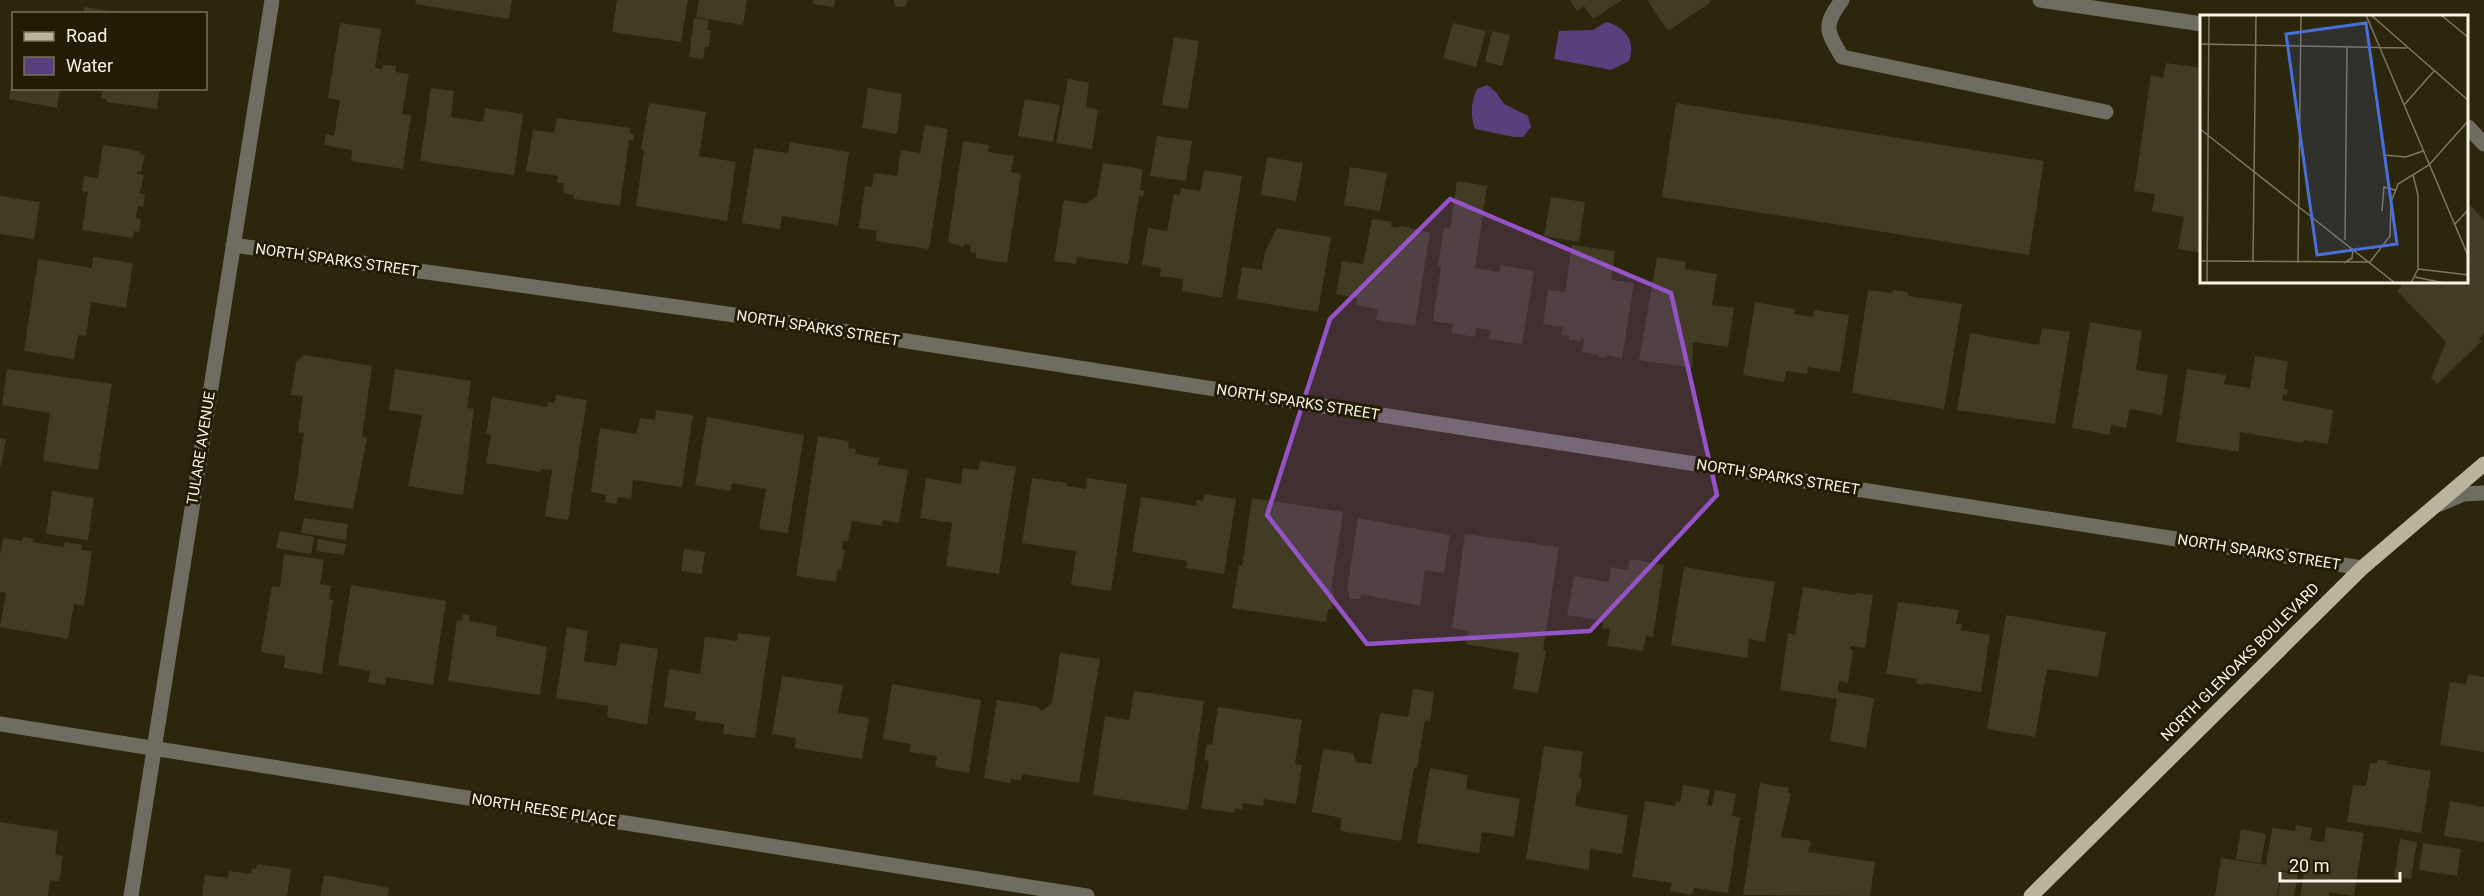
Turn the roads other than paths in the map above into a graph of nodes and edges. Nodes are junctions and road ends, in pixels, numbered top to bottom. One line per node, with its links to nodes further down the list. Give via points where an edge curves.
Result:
1 (272, 0): 8 (street, TULARE AVENUE)
2 (1842, 0): 5 (street, via 1829,18 1828,34 1842,57)
3 (2040, 0): 4 (street)
4 (2200, 24)
5 (2106, 112)
6 (2469, 129): 7 (street)
7 (2484, 144)
8 (233, 245): 12 (street, NORTH SPARKS STREET, via 785,322); 14 (street, TULARE AVENUE)
9 (2484, 464): 11 (main road, NORTH GLENOAKS BOULEVARD)
10 (2484, 493): 11 (street, via 2463,494)
11 (2434, 506): 12 (main road, NORTH GLENOAKS BOULEVARD)
12 (2362, 568): 17 (main road, NORTH GLENOAKS BOULEVARD)
13 (0, 724): 14 (street, NORTH REESE PLACE)
14 (154, 748): 15 (street, TULARE AVENUE); 16 (street, NORTH REESE PLACE)
15 (131, 896)
16 (1087, 896)
17 (2031, 896)

